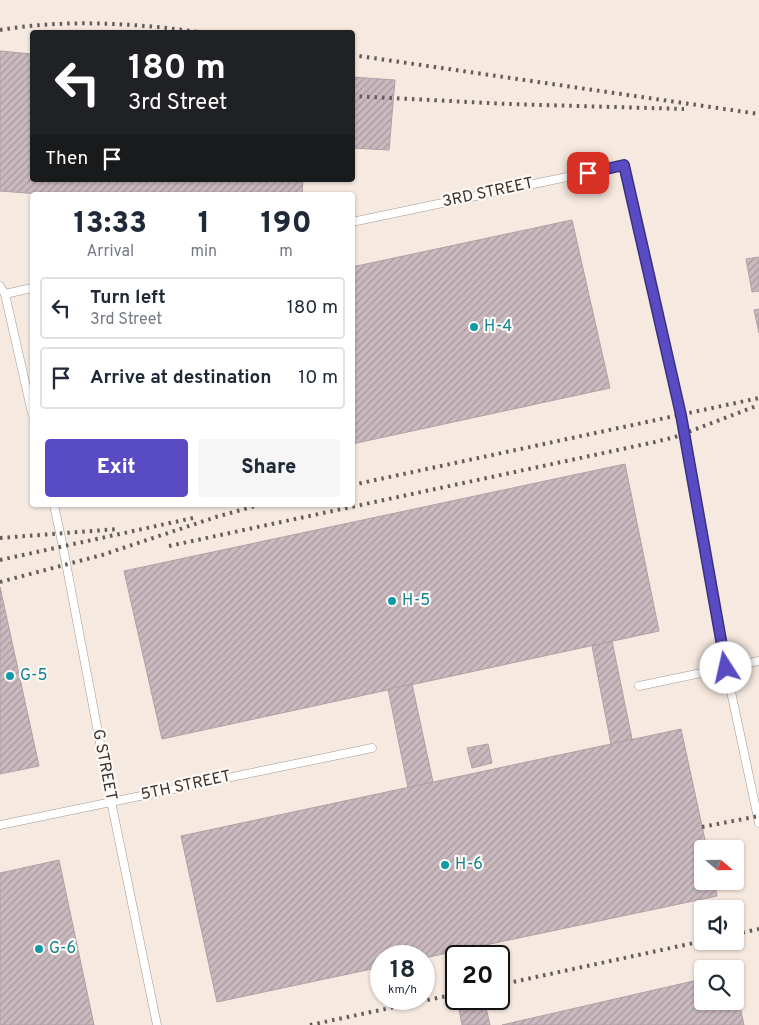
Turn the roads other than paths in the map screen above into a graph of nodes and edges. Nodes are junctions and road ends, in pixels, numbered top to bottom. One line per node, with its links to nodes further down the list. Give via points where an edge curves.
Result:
1 (355, 221): 8 (lane, 3RD STREET, via 624,165 681,415)
2 (0, 286): 4 (lane)
3 (30, 288): 4 (lane)
4 (5, 294): 5 (lane)
5 (30, 404)
6 (54, 507): 11 (lane, G STREET)
7 (759, 662): 8 (lane)
8 (726, 668): 9 (lane); 12 (lane)
9 (639, 686)
10 (372, 748): 11 (lane, 5TH STREET)
11 (111, 801): 13 (lane, 5TH STREET); 14 (lane, G STREET)
12 (759, 823)
13 (0, 825)
14 (157, 1025)

